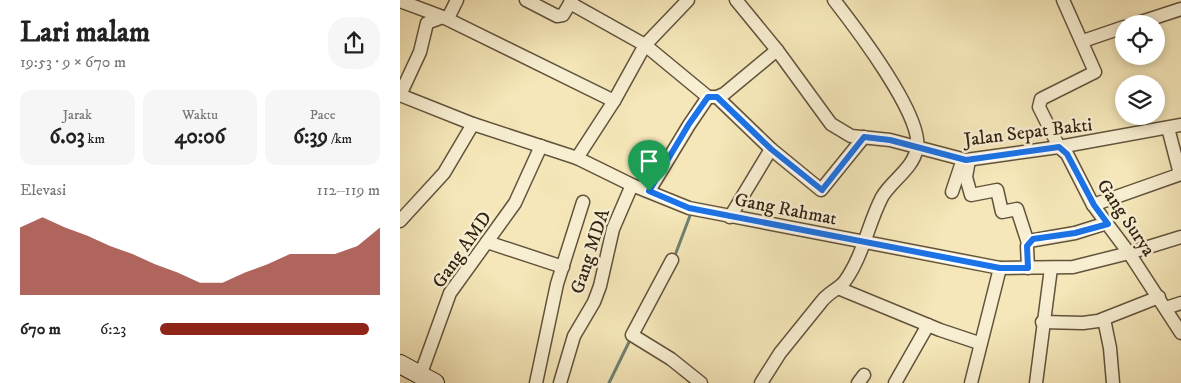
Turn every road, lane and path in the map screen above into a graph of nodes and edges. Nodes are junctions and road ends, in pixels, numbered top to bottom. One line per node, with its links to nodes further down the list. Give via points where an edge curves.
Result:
1 (457, 0): 11 (street)
2 (526, 0): 8 (street, via 557,16 563,15)
3 (688, 0): 14 (street)
4 (736, 0): 15 (street, Jalan Sepat Bakti)
5 (834, 0): 23 (street, via 900,95 913,120)
6 (1063, 0): 13 (street)
7 (400, 2): 11 (street)
8 (571, 2): 14 (street)
9 (1181, 9): 10 (street)
10 (1163, 15)
11 (445, 17): 16 (street, via 427,23 420,52); 18 (street)
12 (1115, 30): 13 (street)
13 (1083, 41): 24 (street, Gang Surya, via 1095,72 1041,99 1038,104)
14 (645, 45): 17 (street); 18 (street)
15 (777, 50): 17 (street, via 731,89); 21 (street, Jalan Sepat Bakti, via 831,124 851,136)
16 (400, 95): 19 (street, Gang Rahmat)
17 (712, 97): 25 (street); 30 (street, via 689,124)
18 (614, 101): 26 (street)
19 (473, 124): 22 (street, Gang Rahmat); 35 (street, via 444,173)
20 (1175, 126): 24 (street, Jalan Sepat Bakti); 28 (street)
21 (864, 137): 23 (street, Jalan Sepat Bakti); 25 (street, via 822,190)
22 (541, 146): 26 (street, Gang Rahmat); 38 (street, Gang AMD, via 515,203)
23 (917, 147): 27 (street, Jalan Sepat Bakti); 39 (street, via 909,165 883,195)
24 (1059, 147): 27 (street, Jalan Sepat Bakti); 33 (street, Gang Surya, via 1067,154)
25 (771, 149): 34 (street)
26 (577, 158): 29 (street, Gang Rahmat)
27 (966, 160): 31 (street); 40 (street, via 971,195 997,190 1002,212 1017,209)
28 (1180, 174): 33 (street)
29 (632, 185): 30 (street, Gang Rahmat); 58 (street, Gang MDA, via 613,229 600,286 574,336)
30 (649, 191): 34 (street, Gang Rahmat, via 689,208)
31 (952, 192)
32 (583, 202): 43 (street)
33 (1094, 205): 36 (street, Gang Surya)
34 (730, 217): 39 (street, Gang Rahmat)
35 (400, 220)
36 (1108, 224): 40 (street, via 1033,239); 41 (street, Gang Surya)
37 (1181, 237): 41 (street, Gang Rahmat)
38 (486, 242): 43 (street); 56 (street, Gang AMD, via 450,293 430,342)
39 (865, 242): 44 (street, Gang Rahmat); 47 (street, via 848,277)
40 (1028, 243): 45 (street)
41 (1130, 253): 46 (street, Gang Rahmat, via 1073,267); 48 (street, Gang Surya)
42 (672, 260): 59 (street, via 632,335)
43 (563, 267): 57 (street)
44 (1000, 268): 45 (street, Gang Rahmat); 54 (street)
45 (1028, 268): 46 (street, Gang Rahmat)
46 (1051, 268): 51 (street)
47 (838, 288): 52 (street); 60 (street, via 822,300)
48 (1162, 303): 49 (street); 50 (street); 53 (street, Gang Surya)
49 (1181, 303)
50 (1104, 319): 51 (street, via 1083,323); 64 (street)
51 (1042, 322): 63 (street)
52 (928, 325): 54 (street); 61 (street)
53 (1181, 333)
54 (979, 343): 62 (street)
55 (400, 364): 56 (main road)
56 (428, 380)
57 (536, 383)
58 (560, 383)
59 (701, 383)
60 (761, 383)
61 (895, 383)
62 (971, 383)
63 (1036, 383)
64 (1113, 383)

